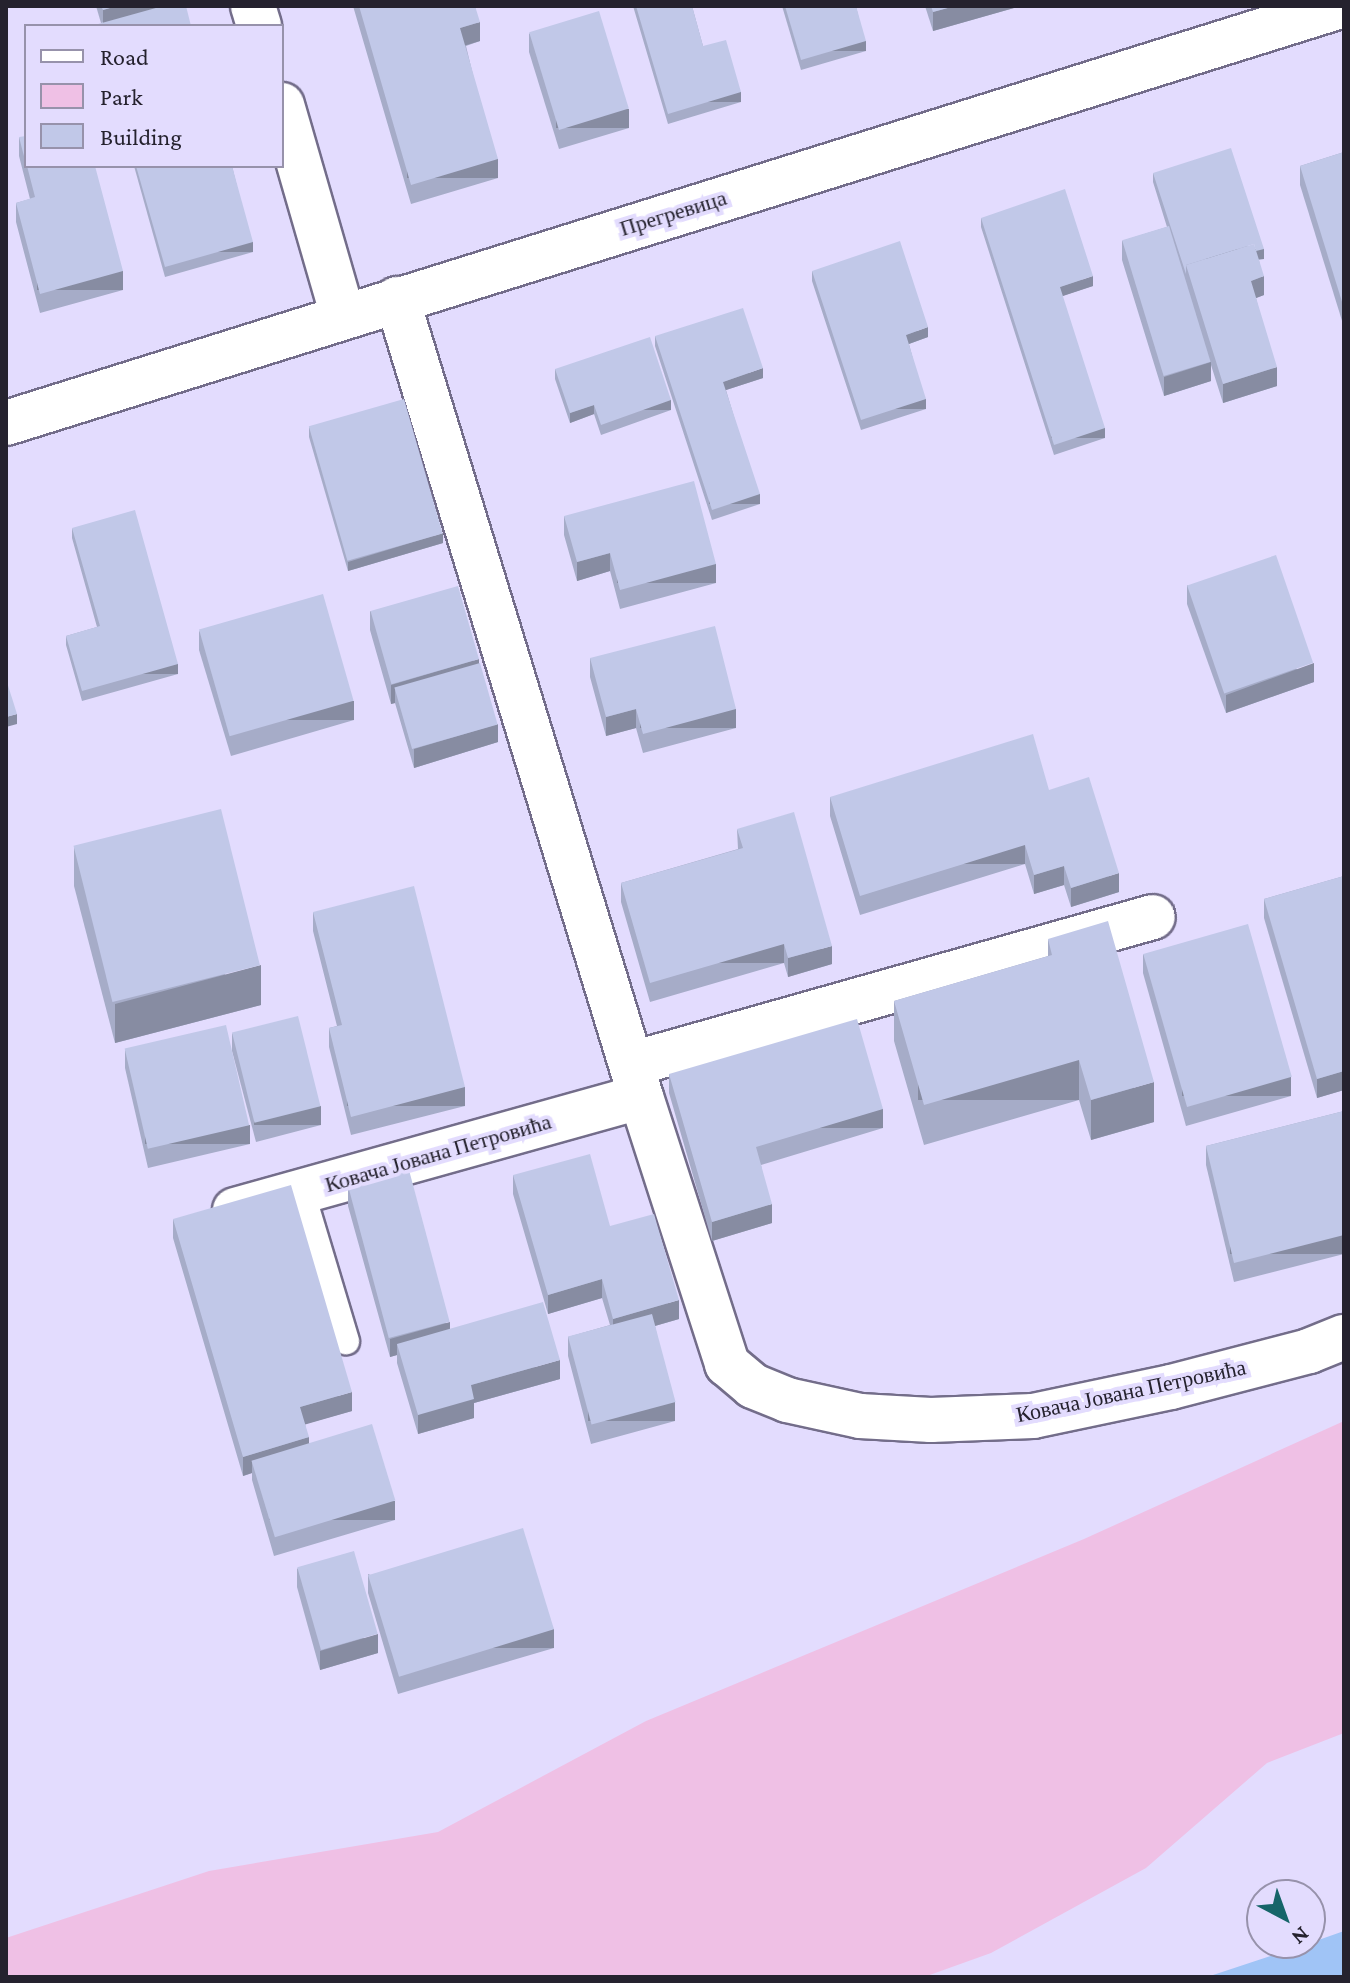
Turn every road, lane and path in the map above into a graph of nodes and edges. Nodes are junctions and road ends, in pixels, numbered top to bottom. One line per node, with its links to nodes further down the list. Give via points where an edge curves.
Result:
1 (1341, 6): 3 (street, Прегревица)
2 (284, 112): 4 (street)
3 (397, 299): 4 (street, Прегревица); 7 (street)
4 (343, 316): 5 (street, Прегревица)
5 (6, 423)
6 (1153, 917): 7 (street, Ковача Јована Петровића)
7 (637, 1080): 8 (street, Ковача Јована Петровића); 10 (street, Ковача Јована Петровића, via 727,1364 753,1386 787,1400 860,1416 1033,1416 1171,1387)
8 (301, 1191): 9 (street, Ковача Јована Петровића); 11 (lane)
9 (234, 1210)
10 (1344, 1337)
11 (346, 1341)

